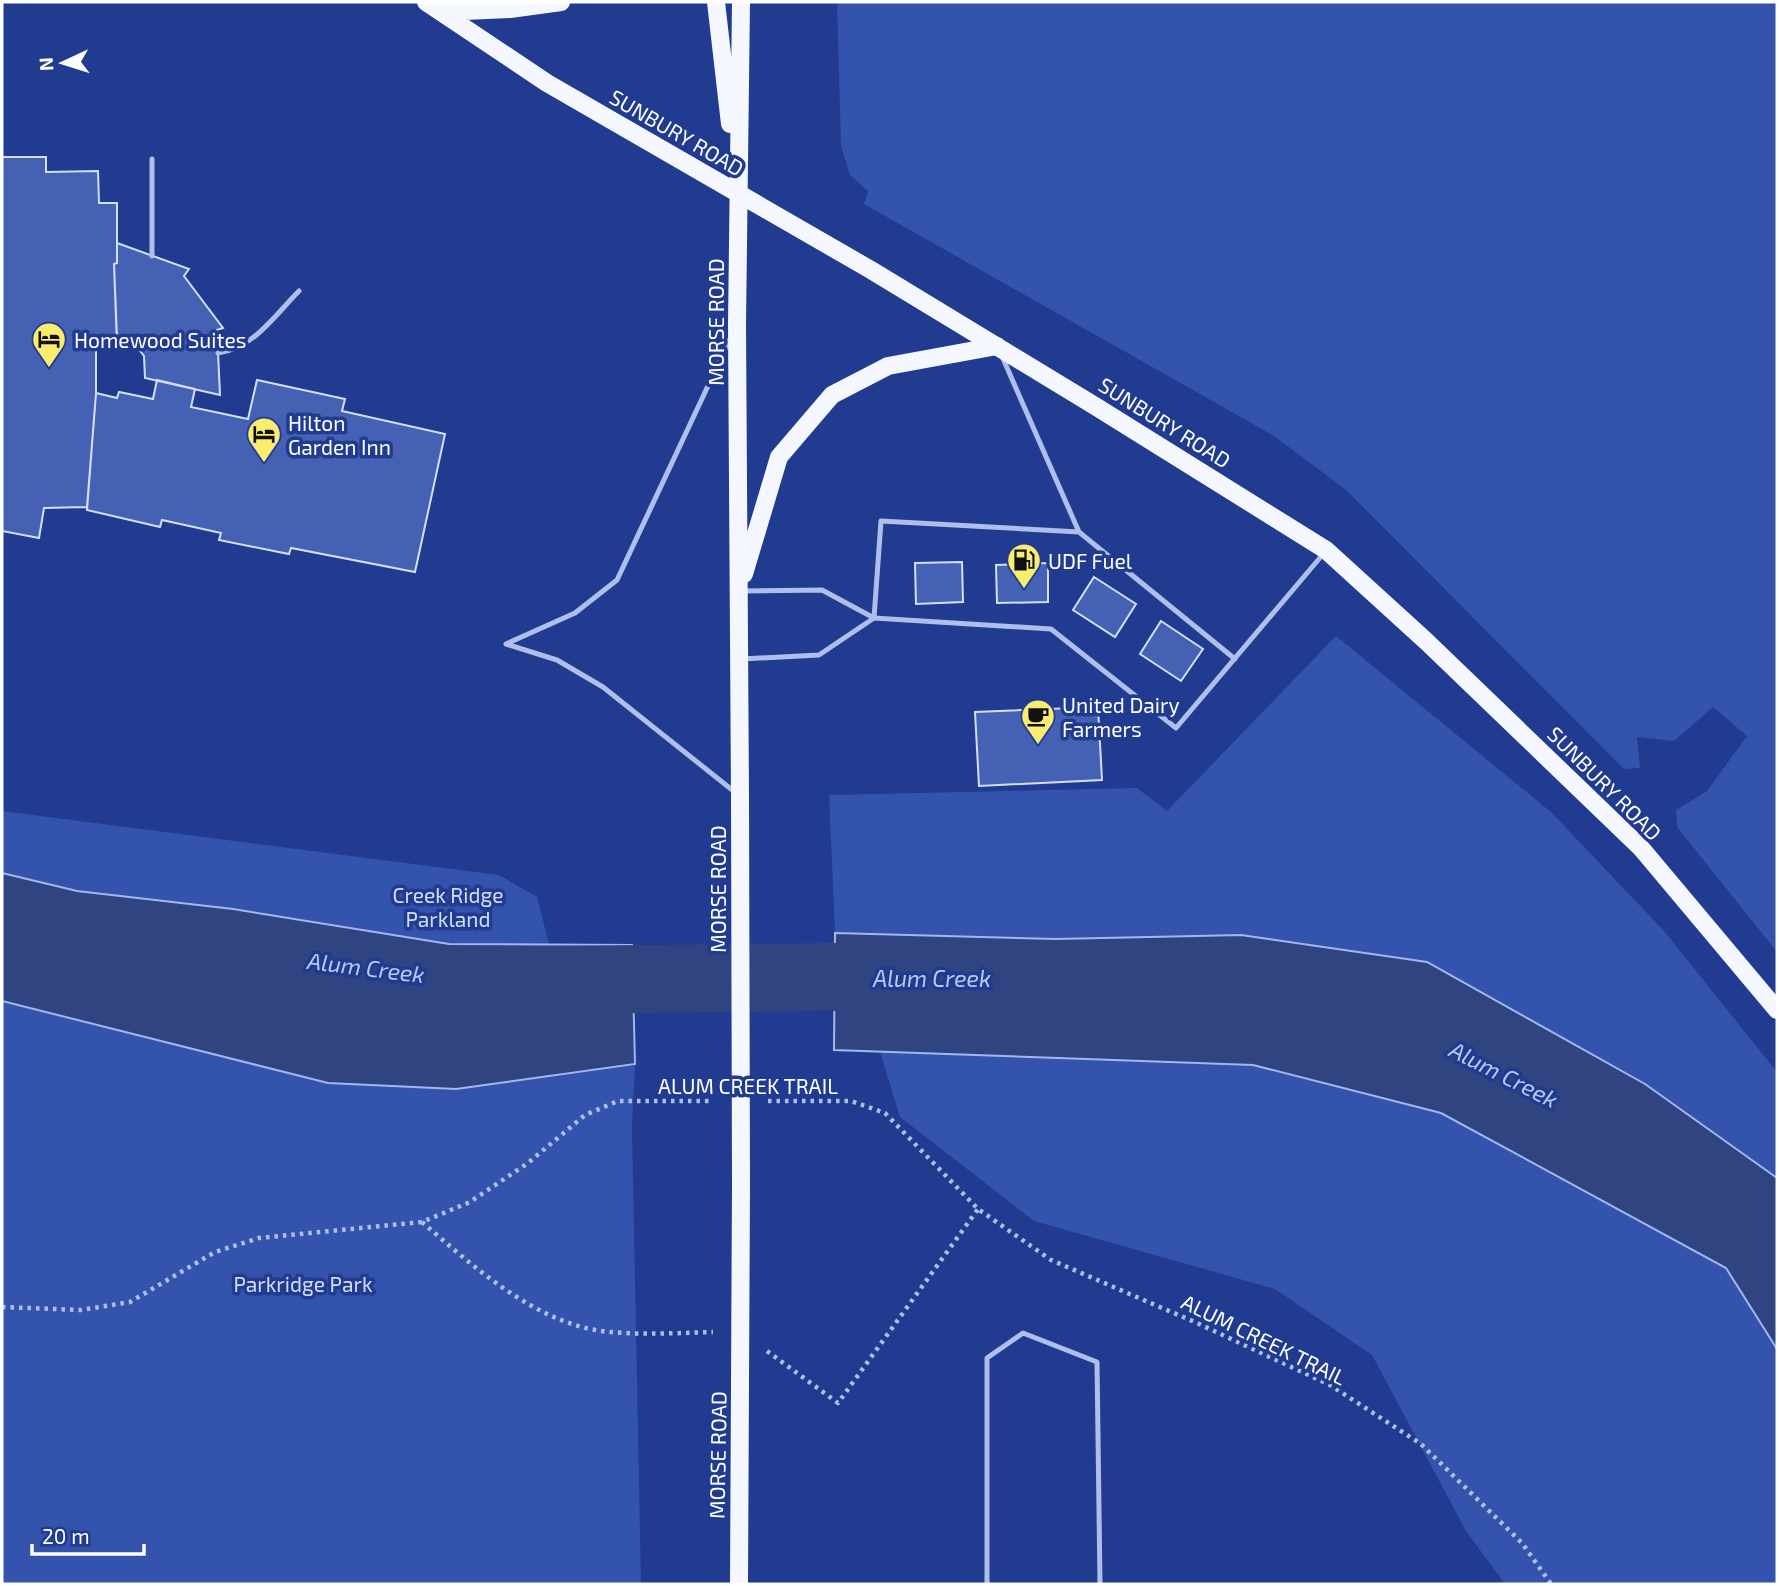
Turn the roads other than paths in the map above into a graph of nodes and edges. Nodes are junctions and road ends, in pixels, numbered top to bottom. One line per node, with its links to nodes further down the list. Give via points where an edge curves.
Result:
1 (561, 2): 4 (main road, via 510,9)
2 (716, 2): 6 (main road, MORSE ROAD)
3 (741, 2): 6 (main road, MORSE ROAD)
4 (433, 7): 6 (main road, SUNBURY ROAD, via 547,83)
5 (152, 159): 7 (lane)
6 (738, 193): 9 (main road, MORSE ROAD); 10 (main road, SUNBURY ROAD)
7 (152, 256)
8 (299, 291): 11 (lane, via 249,342)
9 (737, 326): 14 (main road, MORSE ROAD); 18 (lane, via 617,580 575,613 506,644 557,660 603,687)
10 (997, 346): 12 (lane); 13 (main road, SUNBURY ROAD); 14 (main road, via 888,366 832,395 779,457)
11 (218, 353)
12 (1079, 532): 15 (lane, via 881,521); 17 (lane)
13 (1326, 550): 17 (lane); 19 (main road, SUNBURY ROAD, via 1641,848)
14 (739, 591): 15 (lane, via 822,590); 16 (main road, MORSE ROAD)
15 (874, 618): 16 (lane, via 819,655); 17 (lane, via 1051,629 1176,729)
16 (740, 659): 18 (main road, MORSE ROAD)
17 (1235, 659)
18 (740, 796): 20 (main road, MORSE ROAD, bridge)
19 (1777, 1010)
20 (739, 1584)
21 (987, 1584): 22 (lane, via 987,1358 1023,1333 1097,1362)
22 (1100, 1584)

